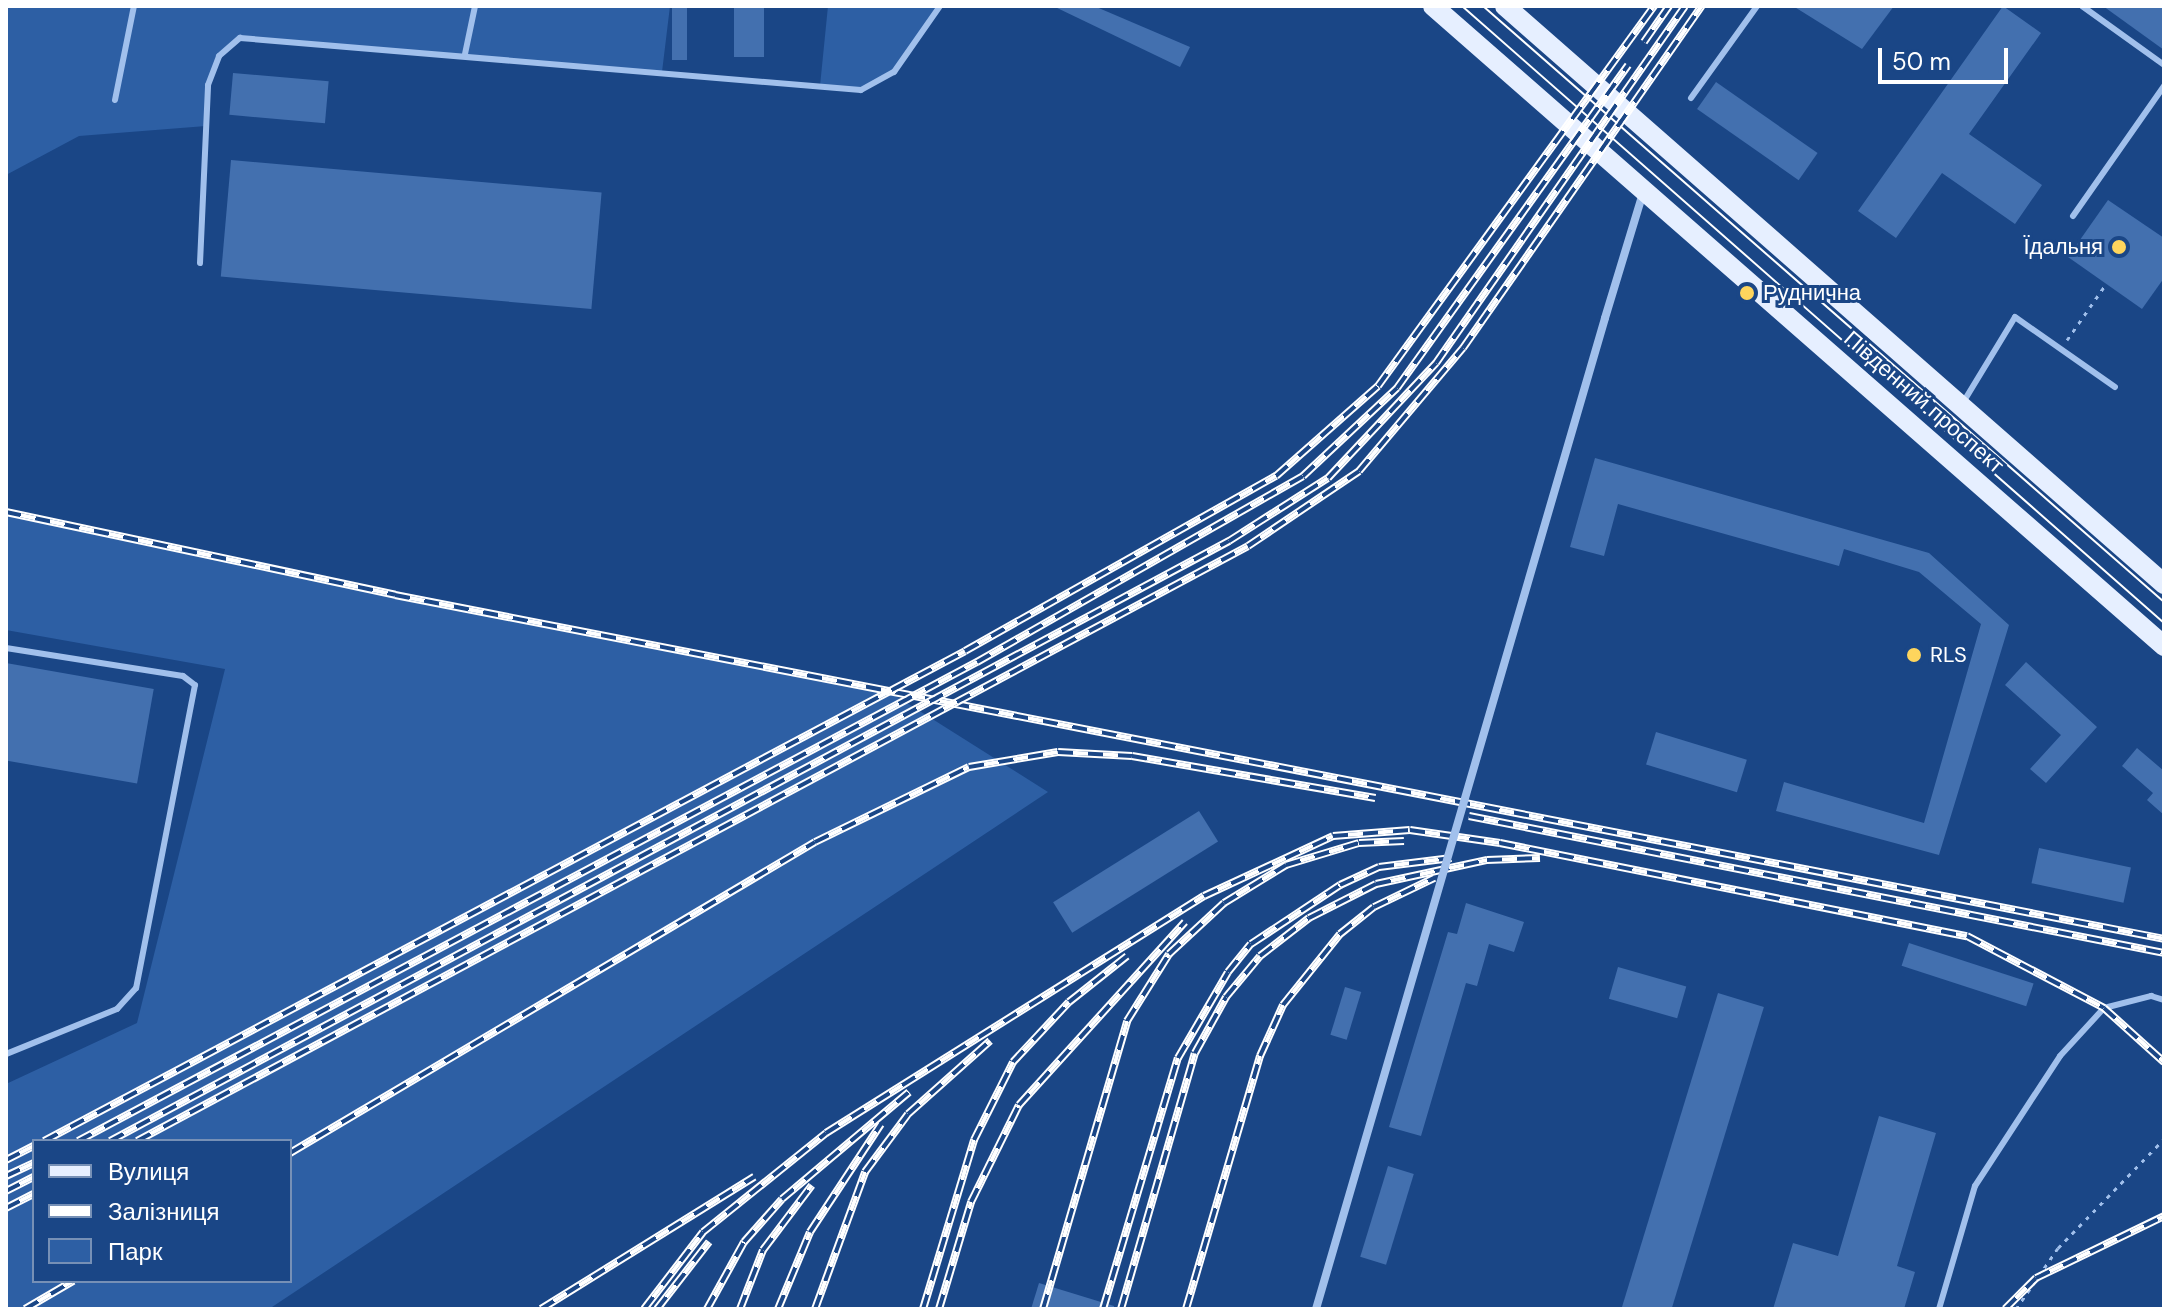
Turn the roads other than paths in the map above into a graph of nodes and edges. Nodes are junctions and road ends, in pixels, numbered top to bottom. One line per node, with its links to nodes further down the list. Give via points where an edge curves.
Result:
1 (134, 6): 12 (lane)
2 (475, 6): 8 (lane)
3 (940, 6): 8 (lane, via 894,72 861,90)
4 (1433, 6): 13 (main road, Південний проспект)
5 (1505, 6): 17 (main road, Південний проспект)
6 (1757, 6): 11 (lane)
7 (2082, 6): 9 (lane)
8 (465, 54): 15 (lane, via 240,38 219,56 208,85)
9 (2164, 65)
10 (2164, 86): 14 (lane)
11 (1691, 98)
12 (115, 100)
13 (1644, 189): 19 (main road, Південний проспект); 23 (street, bridge)
14 (2073, 216)
15 (200, 263)
16 (2115, 387): 17 (lane, via 2015,317)
17 (1962, 404): 18 (main road, Південний проспект)
18 (2164, 584)
19 (2164, 646)
20 (6, 648): 22 (lane, via 183,676 195,685 136,988 117,1009)
21 (2164, 1000): 24 (lane, via 2151,996 2104,1008 2060,1056 1975,1186)
22 (6, 1054)
23 (1316, 1309)
24 (1939, 1309)

